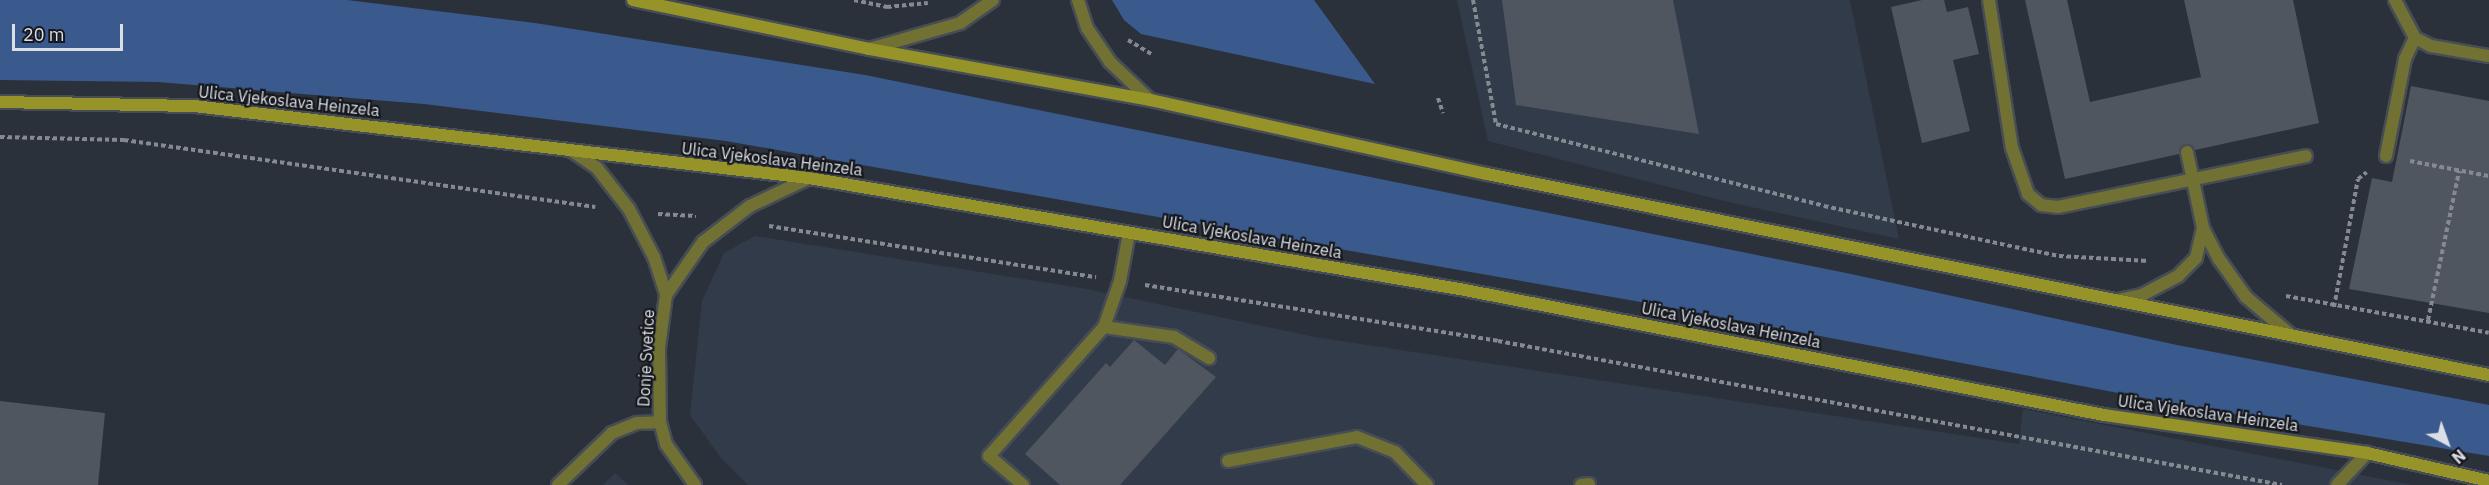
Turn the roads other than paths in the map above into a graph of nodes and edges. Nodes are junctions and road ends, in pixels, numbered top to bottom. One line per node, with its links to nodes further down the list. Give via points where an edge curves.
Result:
1 (633, 0): 7 (main road)
2 (993, 0): 7 (street, via 960,23)
3 (1077, 0): 9 (street, via 1087,28 1110,62)
4 (1989, 0): 16 (street, via 2012,148 2028,194 2041,205 2058,207)
5 (2395, 0): 6 (street)
6 (2415, 38): 8 (street, via 2431,46); 14 (street, via 2405,59)
7 (870, 49): 9 (main road)
8 (2489, 56)
9 (1150, 100): 20 (main road, via 1487,174)
10 (0, 102): 11 (main road, Ulica Vjekoslava Heinzela, via 194,106)
11 (572, 151): 15 (main road, Ulica Vjekoslava Heinzela); 19 (street, via 597,168 629,209 654,257)
12 (2187, 152): 16 (street)
13 (2306, 156): 16 (street)
14 (2386, 156)
15 (808, 178): 18 (main road, Ulica Vjekoslava Heinzela); 19 (street, via 750,206 703,242)
16 (2193, 179): 17 (street)
17 (2203, 228): 20 (street, via 2196,258 2165,285); 22 (street, via 2225,269 2246,297)
18 (1129, 233): 21 (street, via 1120,281); 26 (main road, Ulica Vjekoslava Heinzela, via 1465,290 2104,415)
19 (666, 295): 25 (street, Donje Svetice, via 659,348)
20 (2117, 300): 22 (main road)
21 (1104, 327): 23 (street, via 1174,337); 31 (street, via 989,456)
22 (2291, 336): 24 (main road)
23 (1209, 358)
24 (2489, 375)
25 (660, 422): 29 (street, via 637,423 612,433); 30 (street, Donje Svetice, via 666,444)
26 (2367, 453): 28 (main road, Ulica Vjekoslava Heinzela); 33 (street)
27 (1228, 461): 32 (street, via 1357,436 1395,452)
28 (2489, 481)
29 (558, 485)
30 (695, 485)
31 (1023, 485)
32 (1427, 485)
33 (2337, 485)

